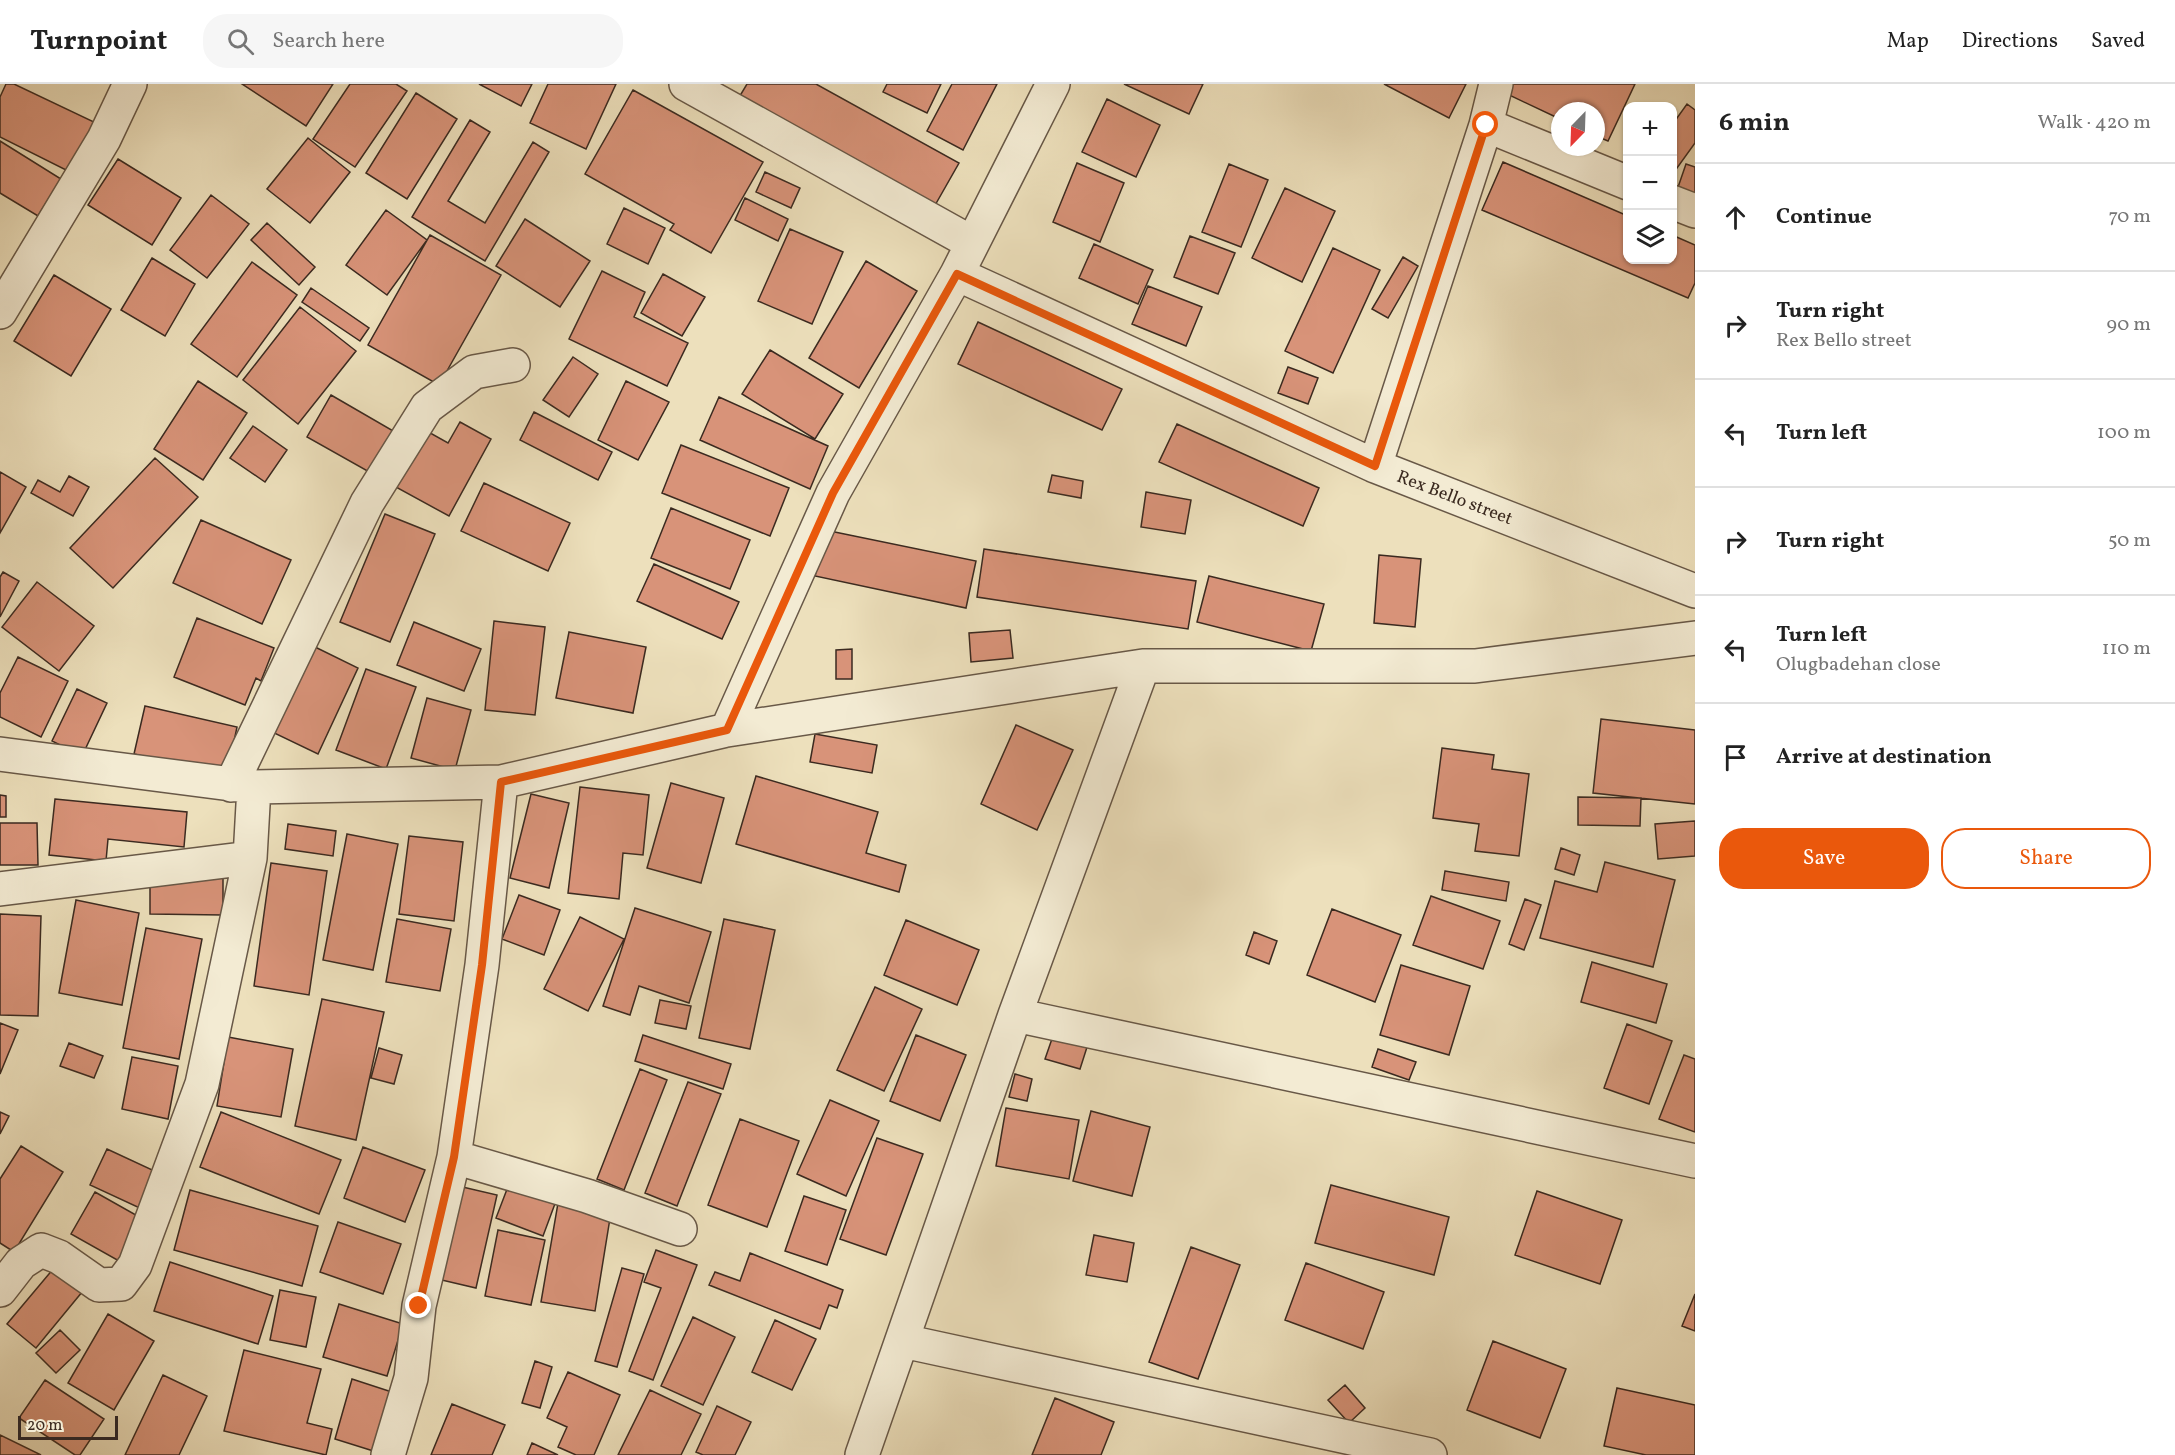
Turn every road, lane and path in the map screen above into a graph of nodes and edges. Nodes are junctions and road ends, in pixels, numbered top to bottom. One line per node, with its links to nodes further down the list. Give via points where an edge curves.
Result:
1 (130, 84): 11 (street, via 104,139)
2 (686, 84): 9 (street)
3 (1053, 84): 9 (street)
4 (1496, 84): 5 (street)
5 (1486, 125): 6 (street); 13 (street)
6 (1623, 181)
7 (1677, 204): 8 (street)
8 (1695, 211)
9 (972, 243): 10 (street)
10 (957, 274): 13 (street, Rex Bello street); 17 (street, via 833,493)
11 (2, 304)
12 (513, 365): 20 (street, via 474,372 428,407 367,503)
13 (1375, 466): 14 (street, Rex Bello street)
14 (1695, 591)
15 (1695, 638): 16 (street, via 1475,666)
16 (1143, 666): 17 (street); 23 (street)
17 (727, 730): 19 (street)
18 (0, 754): 20 (street)
19 (501, 782): 20 (street); 24 (street, via 482,965)
20 (243, 786): 21 (street)
21 (250, 858): 22 (street); 27 (street, via 202,1084 135,1265 121,1284 99,1285 59,1257 41,1250 21,1263)
22 (0, 889)
23 (1015, 1015): 25 (street); 28 (street)
24 (454, 1157): 26 (street, via 587,1196); 29 (street, via 419,1306 411,1378)
25 (1695, 1161)
26 (680, 1229)
27 (0, 1290)
28 (903, 1341): 30 (street); 31 (street)
29 (388, 1455)
30 (862, 1455)
31 (1430, 1455)

